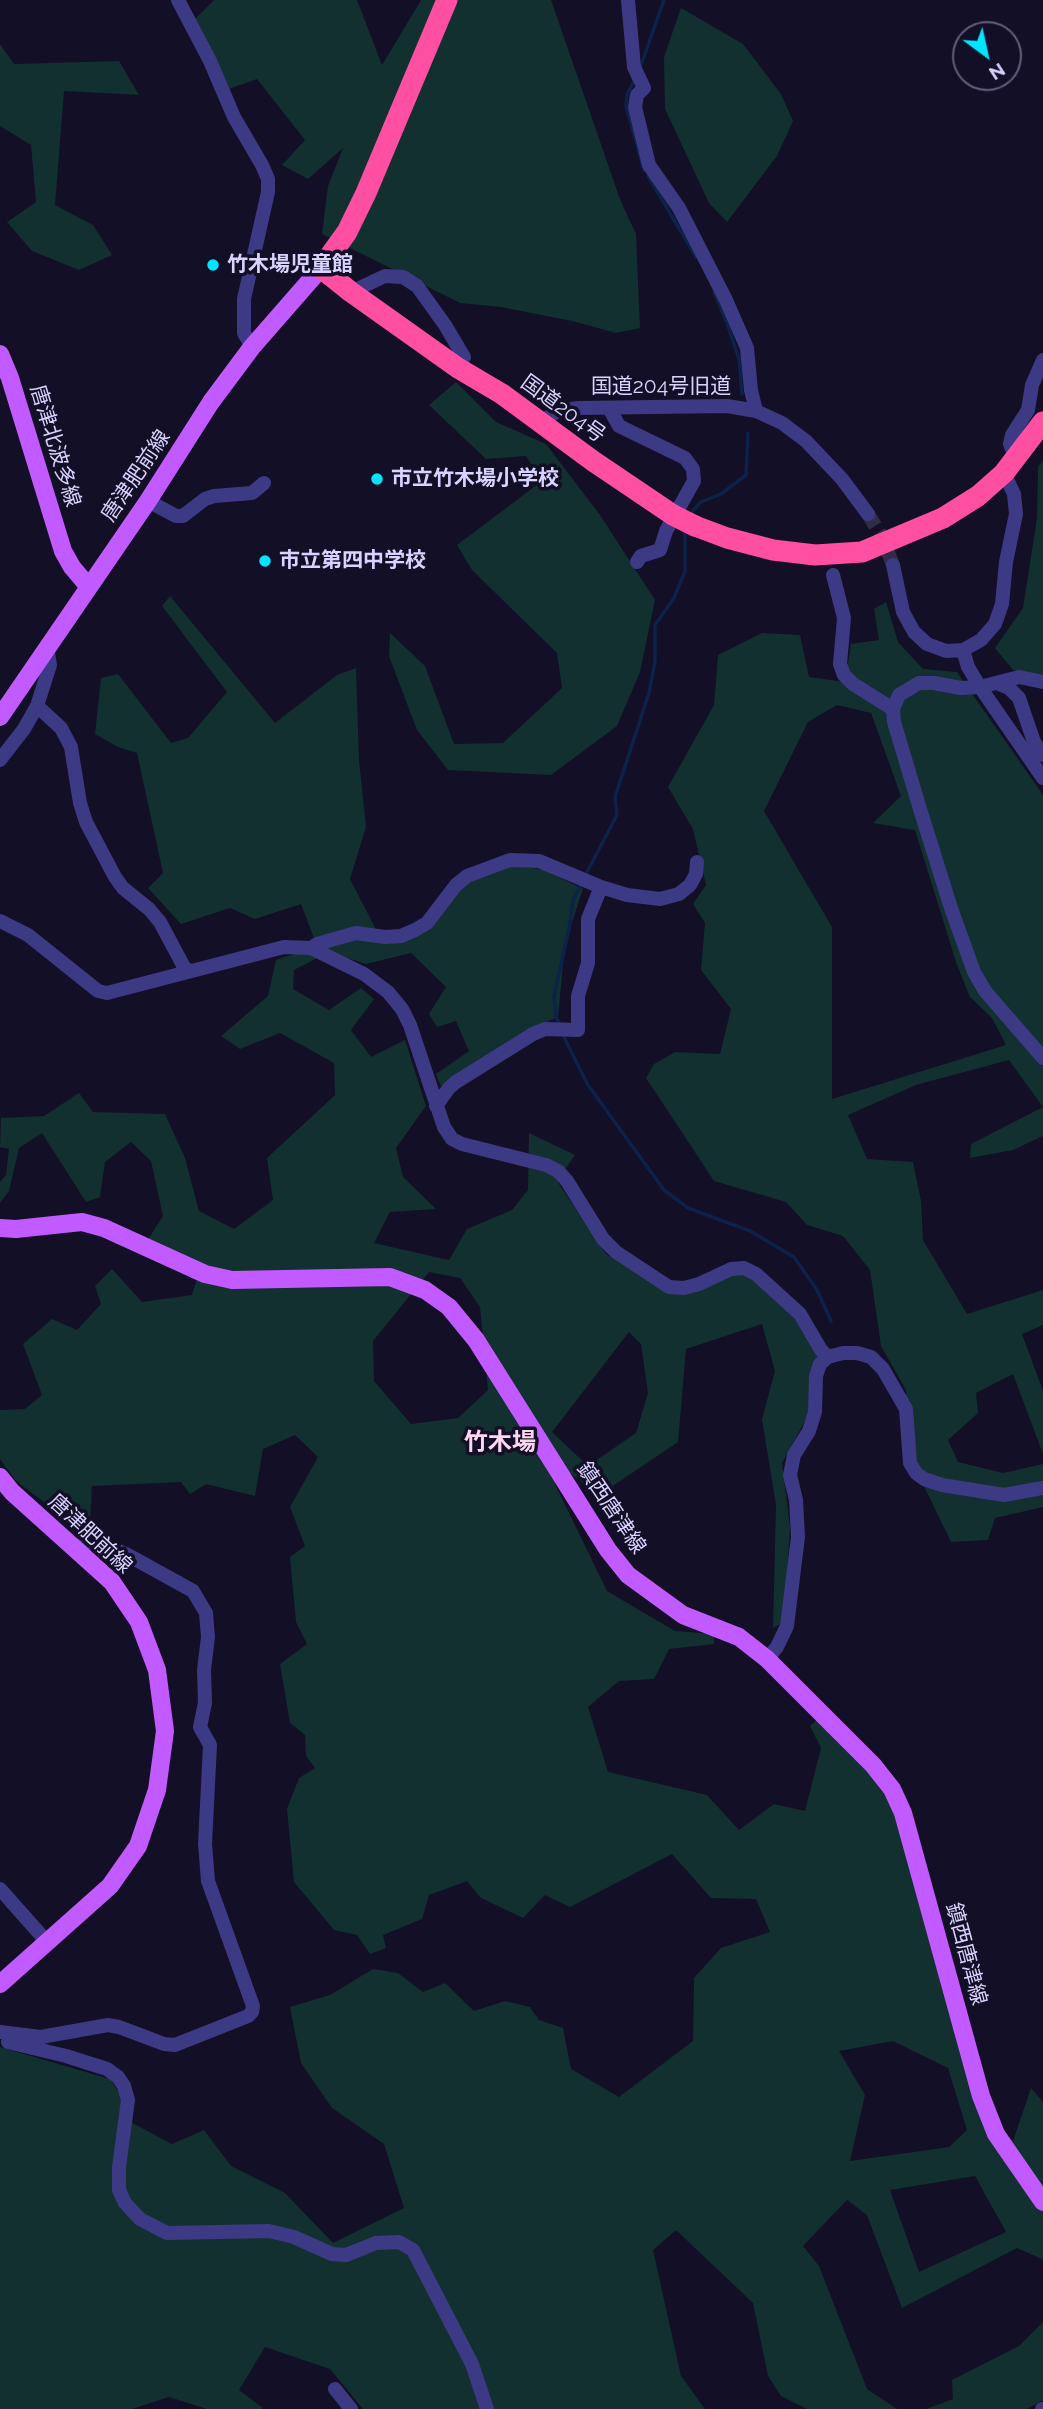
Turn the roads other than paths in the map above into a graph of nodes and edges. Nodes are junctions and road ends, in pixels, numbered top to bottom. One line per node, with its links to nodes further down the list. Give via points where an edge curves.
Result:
1 (178, 0): 6 (street, via 268,179 244,299 244,333)
2 (628, 0): 11 (street, via 643,88 635,107 649,165 679,208 726,300 747,348)
3 (441, 4): 4 (highway, via 361,203)
4 (321, 268): 5 (highway, 国道204号); 6 (main road, 唐津肥前線)
5 (351, 292): 9 (highway, 国道204号); 9 (street, via 385,276 403,277 417,286 464,357)
6 (252, 347): 16 (main road, 唐津肥前線)
7 (0, 354): 21 (main road, 唐津北波多線, via 63,551)
8 (1043, 360): 14 (street, via 1028,410 1012,435)
9 (458, 368): 12 (highway, 国道204号)
10 (609, 408): 11 (street, 国道204号旧道); 12 (street, 国道204号旧道, via 556,412); 18 (street, via 619,426 685,458 692,469 694,481 660,550)
11 (757, 411): 17 (street, 国道204号旧道, via 806,441)
12 (541, 422): 14 (highway, 国道204号, bridge, via 695,526 773,550 815,555 862,552 943,519 978,496)
13 (1043, 422): 14 (highway, 国道204号)
14 (1010, 466): 23 (street, via 1016,514 1002,604 995,624 981,640)
15 (264, 484): 16 (street, via 252,493 205,499 183,516)
16 (148, 501): 21 (main road, 唐津肥前線)
17 (868, 514)
18 (637, 562)
19 (893, 565): 23 (street, via 903,612 914,632 927,644 946,651)
20 (833, 575): 28 (street, via 844,618 840,664 844,674)
21 (89, 586): 22 (main road, 唐津肥前線)
22 (47, 646): 27 (street, via 50,665); 29 (main road, 唐津肥前線)
23 (963, 650): 26 (street)
24 (1043, 682): 25 (street, via 1019,677)
25 (997, 683): 26 (street); 30 (street, via 1019,698)
26 (980, 687): 28 (street, via 919,683 899,695); 32 (street)
27 (37, 706): 31 (street); 37 (street, via 61,728 71,747 80,803 98,848 123,888 160,922)
28 (893, 709): 38 (street, via 974,972)
29 (0, 717)
30 (1043, 755)
31 (0, 760)
32 (1043, 778)
33 (697, 862): 34 (street, via 691,885 660,899)
34 (597, 885): 36 (street, via 539,861 510,860 456,884 427,923 415,930 385,937 356,933); 39 (street, via 588,919 588,963 578,996 578,1030 545,1029 533,1034 456,1082)
35 (0, 921): 37 (street, via 28,936 99,991 107,993)
36 (311, 948): 37 (street, via 284,947); 39 (street, via 379,984 402,1009)
37 (189, 971)
38 (1043, 1058)
39 (436, 1106): 41 (street, via 452,1139 558,1171 603,1239 669,1287 684,1288 731,1269 744,1268 756,1274 800,1314)
40 (0, 1228): 45 (main road, 鎮西唐津線, via 82,1222 205,1274 232,1280 390,1277 425,1290 449,1307 477,1340 628,1575 682,1615 739,1637)
41 (828, 1357): 43 (street, via 857,1353 871,1357 883,1369 906,1409 910,1463 924,1479 1004,1495); 45 (street, via 816,1376 815,1412 809,1431 794,1455 790,1475 798,1537 787,1626)
42 (0, 1477): 44 (main road, 唐津肥前線)
43 (1043, 1488)
44 (74, 1548): 47 (main road, 唐津肥前線, via 112,1582 139,1622 157,1671 165,1731 157,1790 138,1846 110,1886); 49 (street, via 94,1541 126,1554 193,1591 206,1613 205,1703 200,1727 210,1745 205,1844 208,1881 253,2006 248,2016 175,2045 108,2025 41,2036)
45 (767, 1659): 51 (main road, 鎮西唐津線, via 892,1789 903,1813 981,2095 996,2134)
46 (0, 1889): 47 (street)
47 (48, 1944): 48 (main road, 唐津肥前線)
48 (0, 1984)
49 (0, 2032)
50 (0, 2040): 54 (street, via 66,2056 118,2077 128,2100 118,2190 140,2219 167,2233 269,2231 346,2255 376,2243 399,2242 413,2250 472,2364)
51 (1043, 2202)
52 (335, 2389): 53 (street)
53 (351, 2409)
54 (487, 2409)

